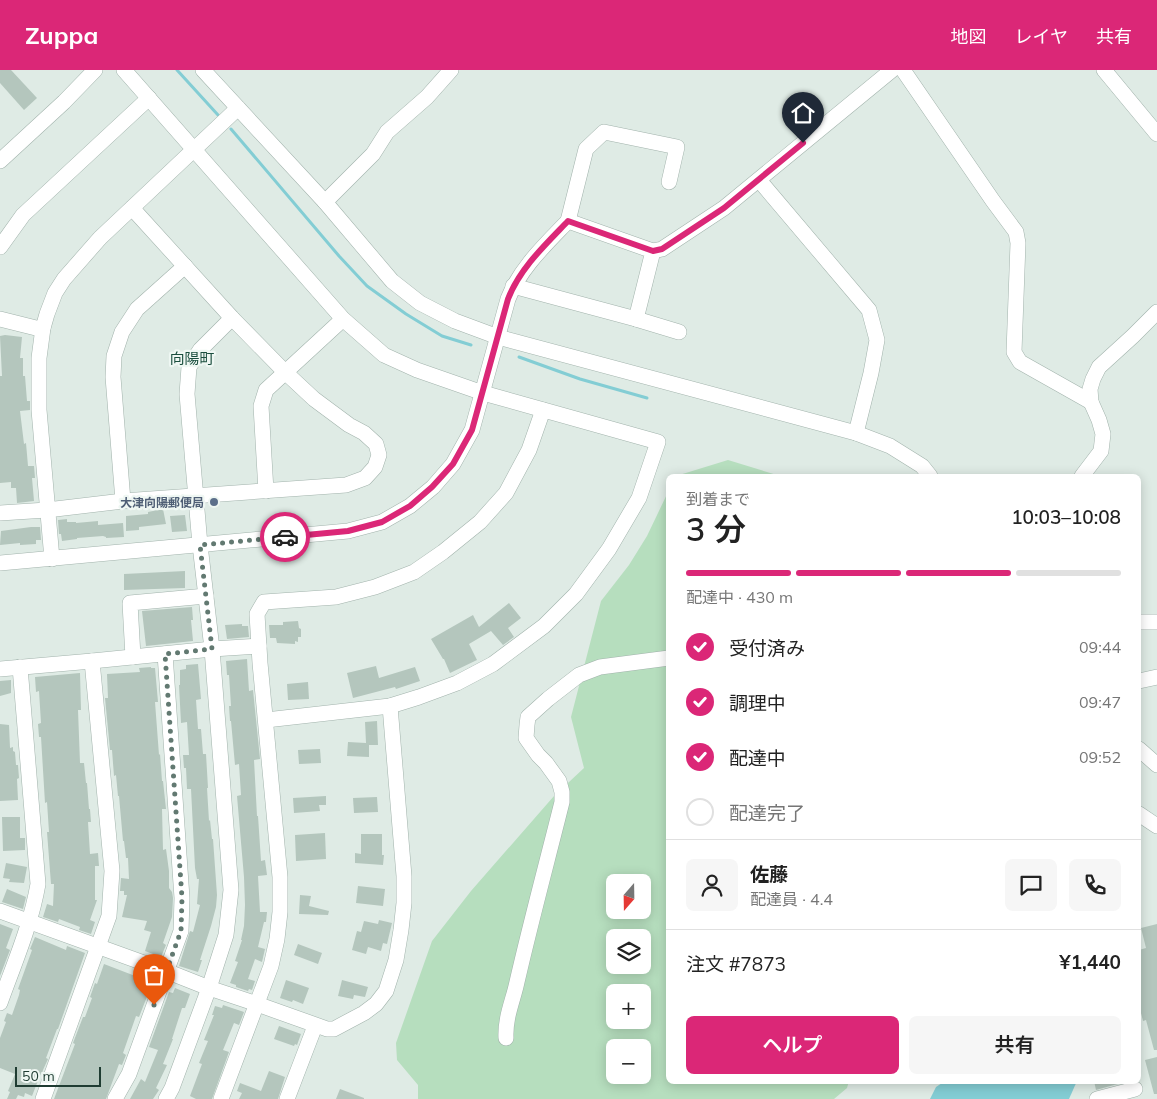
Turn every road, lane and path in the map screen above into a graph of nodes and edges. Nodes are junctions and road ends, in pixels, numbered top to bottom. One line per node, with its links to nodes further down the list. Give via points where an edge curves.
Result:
1 (95, 70): 12 (street)
2 (124, 70): 8 (street)
3 (203, 70): 9 (street)
4 (451, 70): 15 (street, via 427,97 386,132 374,154)
5 (892, 70): 13 (street)
6 (902, 70): 32 (street, via 1016,232 1014,352 1020,362)
7 (1112, 73): 10 (street)
8 (149, 98): 11 (street); 18 (street, via 24,214)
9 (238, 108): 11 (street); 15 (street)
10 (1157, 134)
11 (194, 149): 16 (street); 25 (street)
12 (0, 161)
13 (758, 180): 19 (street, via 724,208 662,249); 34 (street, via 869,310 877,340)
14 (669, 182): 17 (street, via 677,147 604,132 586,149)
15 (324, 202): 29 (street, via 392,281 420,303 455,321)
16 (132, 208): 20 (street); 27 (street, via 64,279 55,293)
17 (568, 221): 19 (street); 21 (street, via 535,255)
18 (0, 247)
19 (653, 251): 26 (street)
20 (185, 266): 23 (street); 39 (street, via 137,309 122,332 114,356)
21 (513, 286): 26 (street); 29 (street)
22 (1157, 312): 32 (street, via 1099,367 1090,389)
23 (232, 318): 30 (street); 38 (street, via 200,350 190,368 187,394)
24 (0, 319): 27 (street)
25 (343, 319): 30 (street); 31 (street, via 384,355)
26 (636, 319): 28 (street)
27 (43, 328): 40 (street, via 38,358 39,410)
28 (678, 332)
29 (498, 337): 31 (street); 34 (street)
30 (286, 372): 37 (street, via 266,390 261,406); 37 (street, via 314,399 364,432 376,444 379,455 375,467 365,478 346,485)
31 (483, 393): 33 (street); 42 (street, via 472,430 453,464 410,506 382,522 348,531)
32 (1091, 402): 36 (street, via 1103,434 1101,451)
33 (543, 410): 48 (street, via 530,450 506,493 480,522 414,572 375,587 336,597 264,602 257,614); 58 (street, via 658,442 640,498 576,594 544,626 493,664 457,683)
34 (856, 433): 35 (street, via 890,446 922,466)
35 (928, 474)
36 (1084, 474)
37 (266, 491): 38 (street)
38 (196, 496): 39 (street); 42 (street)
39 (123, 501): 40 (street)
40 (47, 510): 41 (street); 43 (street)
41 (0, 513)
42 (200, 545): 43 (street); 45 (street)
43 (52, 559): 44 (street)
44 (0, 563)
45 (206, 596): 49 (street); 51 (street, via 130,603)
46 (1141, 622): 47 (street)
47 (1157, 622)
48 (259, 646): 49 (street); 59 (street)
49 (212, 649): 50 (street); 68 (street, via 231,890 226,935)
50 (165, 654): 51 (street); 67 (street, via 182,898 181,931)
51 (133, 657): 53 (street)
52 (666, 658): 72 (street, via 600,666 579,675 528,717 526,738 559,780 562,802 507,1014)
53 (92, 661): 54 (street); 66 (street, via 112,871 109,916)
54 (20, 667): 55 (street); 65 (street, via 38,884)
55 (0, 669)
56 (1157, 677): 57 (street)
57 (1141, 681)
58 (390, 706): 59 (street); 71 (street, via 404,876 396,960 386,991 376,1004 334,1029)
59 (266, 720): 70 (street, via 280,877 280,912 271,966)
60 (1141, 751): 61 (street)
61 (1157, 765)
62 (1141, 815): 63 (street)
63 (1157, 826)
64 (0, 911): 65 (street)
65 (29, 921): 66 (street); 69 (street)
66 (98, 946): 67 (street); 74 (street)
67 (166, 971): 68 (street); 75 (street, via 129,1074)
68 (209, 988): 70 (street); 76 (street)
69 (0, 1004)
70 (257, 1004): 71 (street); 77 (street)
71 (315, 1026): 78 (street)
72 (506, 1038)
73 (1135, 1090): 79 (street)
74 (43, 1099)
75 (115, 1099)
76 (166, 1099)
77 (221, 1099)
78 (287, 1099)
79 (1097, 1099)

